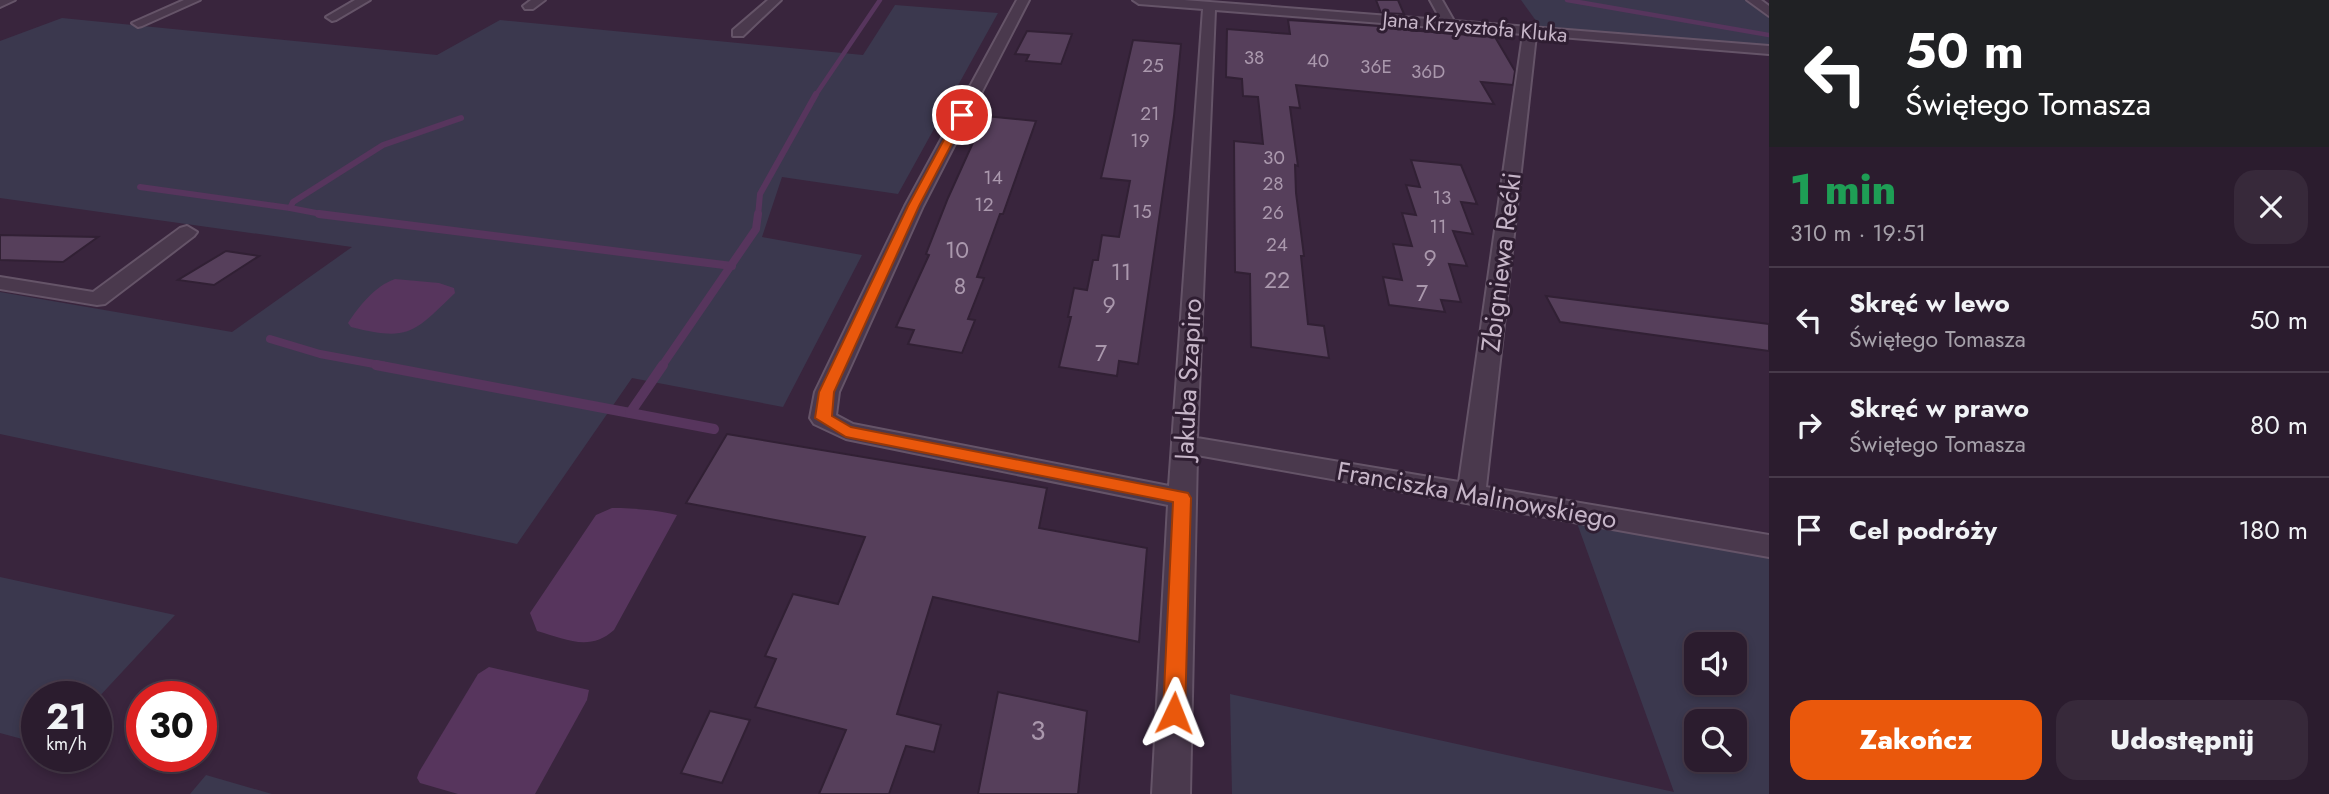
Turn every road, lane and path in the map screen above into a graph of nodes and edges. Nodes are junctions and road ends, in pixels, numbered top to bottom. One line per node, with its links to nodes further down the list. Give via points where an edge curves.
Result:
1 (9, 0): 10 (street)
2 (194, 0): 15 (street)
3 (364, 0): 14 (street)
4 (775, 0): 18 (street)
5 (1023, 0): 24 (street, via 914,206 827,392 823,418 846,431)
6 (1139, 0): 11 (street, Jana Krzysztofa Kluka)
7 (1339, 0): 13 (street)
8 (1436, 0): 16 (street)
9 (1753, 0): 12 (street)
10 (0, 3)
11 (1209, 6): 13 (street, Jana Krzysztofa Kluka); 22 (street, Jakuba Szapiro)
12 (1769, 12)
13 (1343, 16): 16 (street, Jana Krzysztofa Kluka)
14 (332, 17)
15 (138, 23)
16 (1450, 25): 17 (street, Jana Krzysztofa Kluka)
17 (1530, 31): 19 (street, Jana Krzysztofa Kluka); 23 (street, Zbigniewa Rećki)
18 (738, 33)
19 (1769, 50)
20 (187, 232): 21 (street, via 97,299)
21 (0, 283)
22 (1184, 444): 23 (street, Franciszka Malinowskiego); 24 (street, Jakuba Szapiro)
23 (1471, 494): 25 (street, Franciszka Malinowskiego)
24 (1182, 498): 26 (street, Jakuba Szapiro)
25 (1769, 546)
26 (1171, 794)

